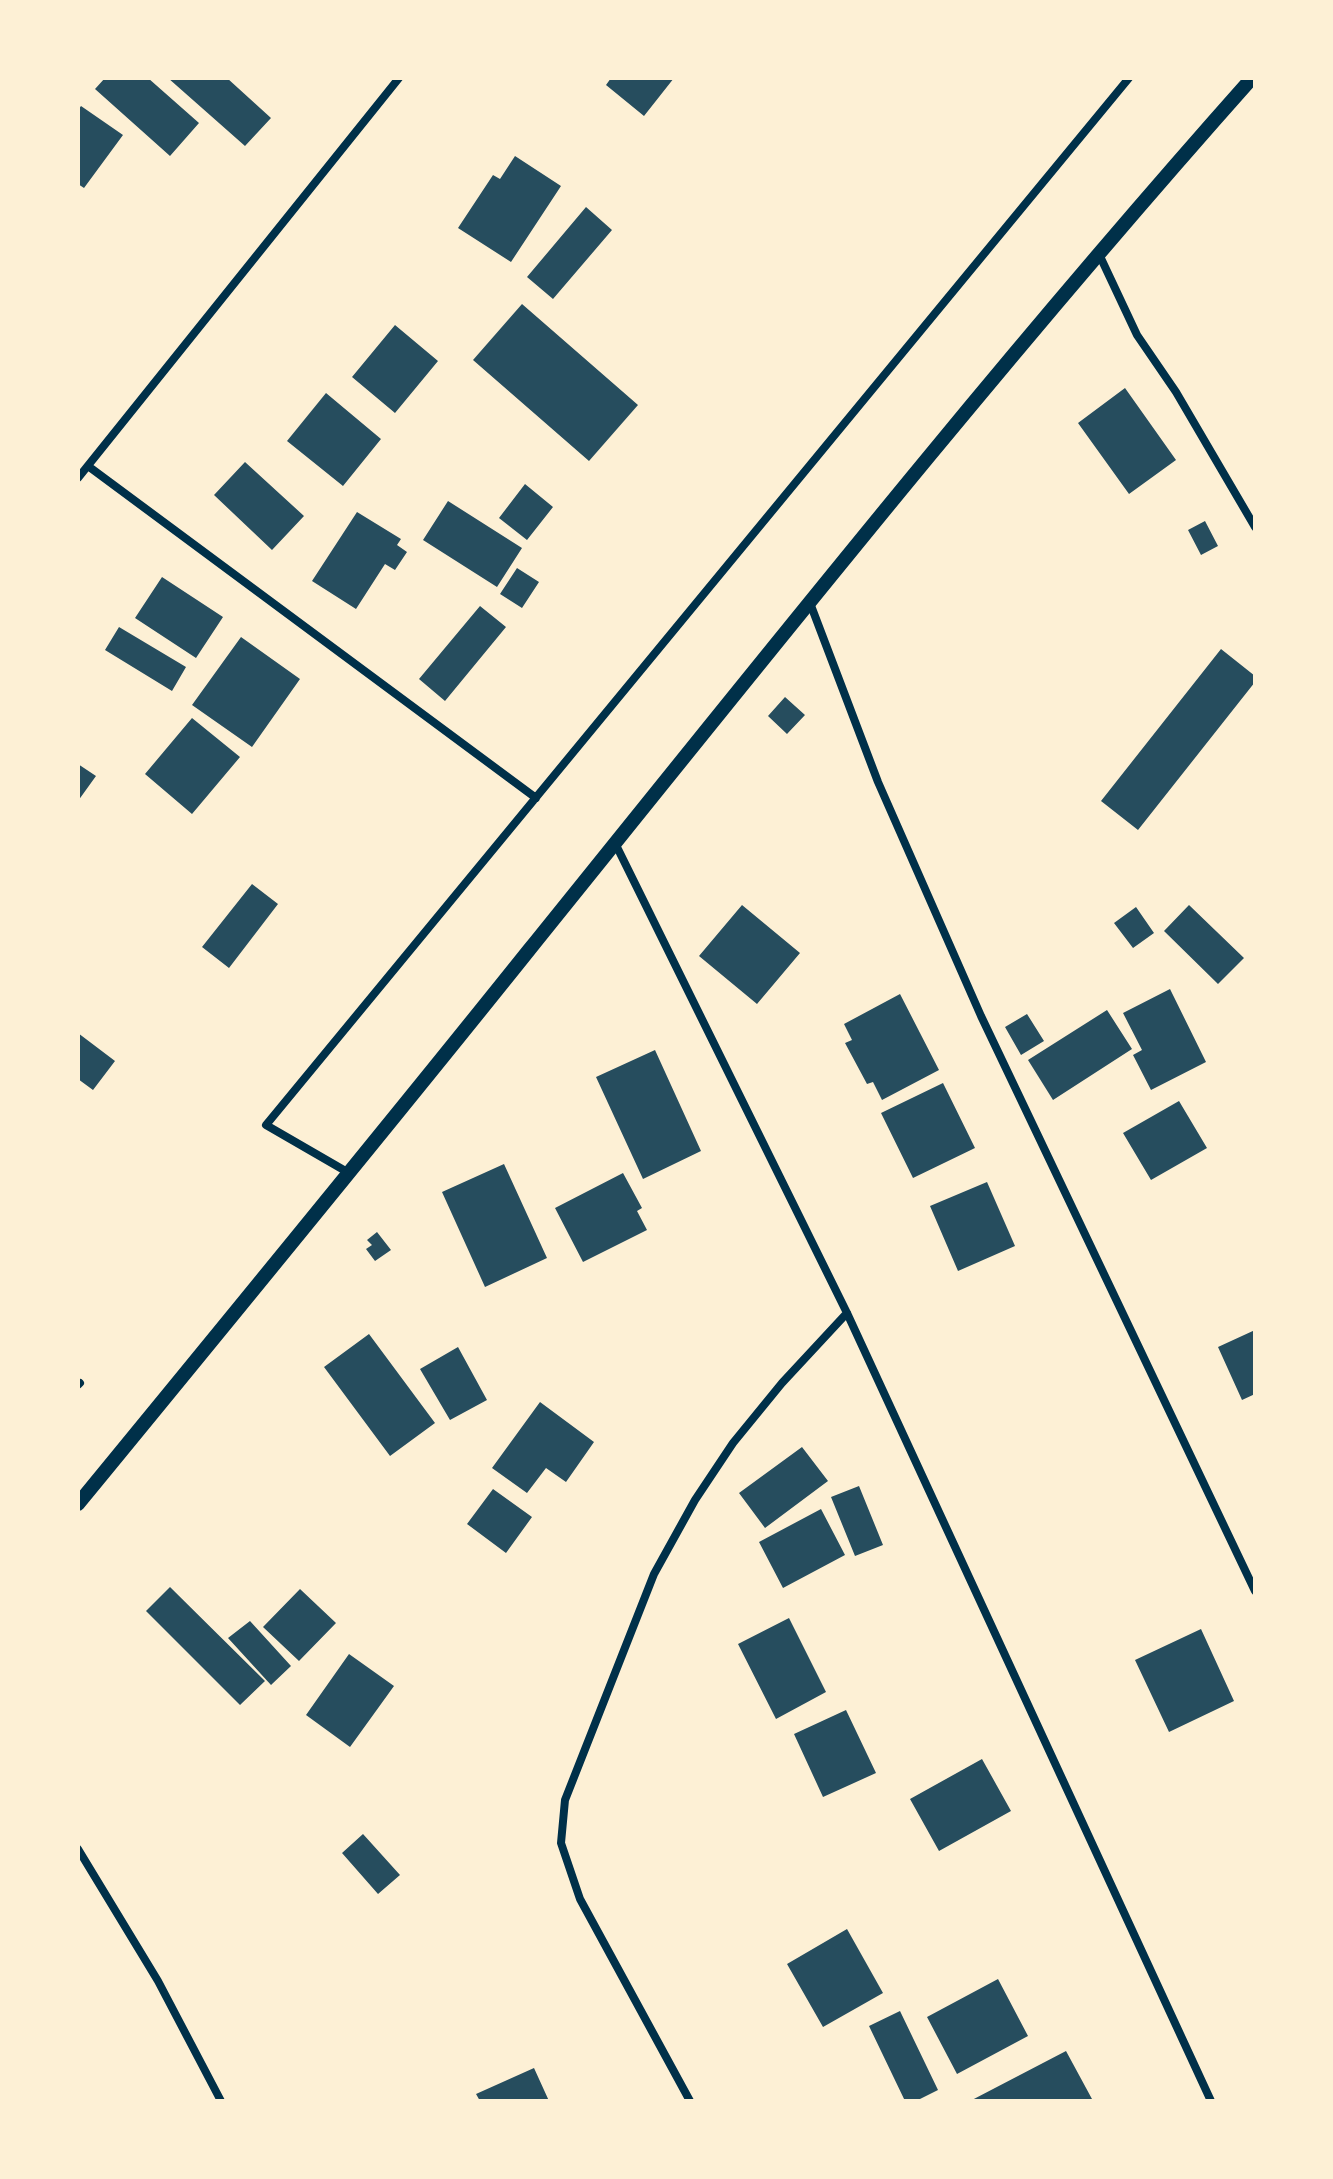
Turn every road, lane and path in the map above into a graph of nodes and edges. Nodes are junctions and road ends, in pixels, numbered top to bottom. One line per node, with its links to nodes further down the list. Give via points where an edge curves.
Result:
1 (399, 78): 5 (street)
2 (1129, 78): 9 (street)
3 (1252, 78): 4 (street)
4 (1098, 251): 7 (street, via 1137,335); 8 (street)
5 (88, 466): 6 (street); 9 (street)
6 (78, 478)
7 (1255, 527)
8 (810, 602): 10 (street); 14 (street, via 878,782 974,1002)
9 (536, 798): 11 (street, via 266,1125)
10 (615, 843): 11 (street); 12 (street)
11 (350, 1173): 13 (street)
12 (847, 1313): 17 (street, via 733,1443 695,1500 654,1574 565,1800 561,1843 580,1899); 18 (street)
13 (78, 1504)
14 (1255, 1591)
15 (78, 1849): 16 (street, via 158,1981)
16 (221, 2101)
17 (690, 2101)
18 (1211, 2101)

